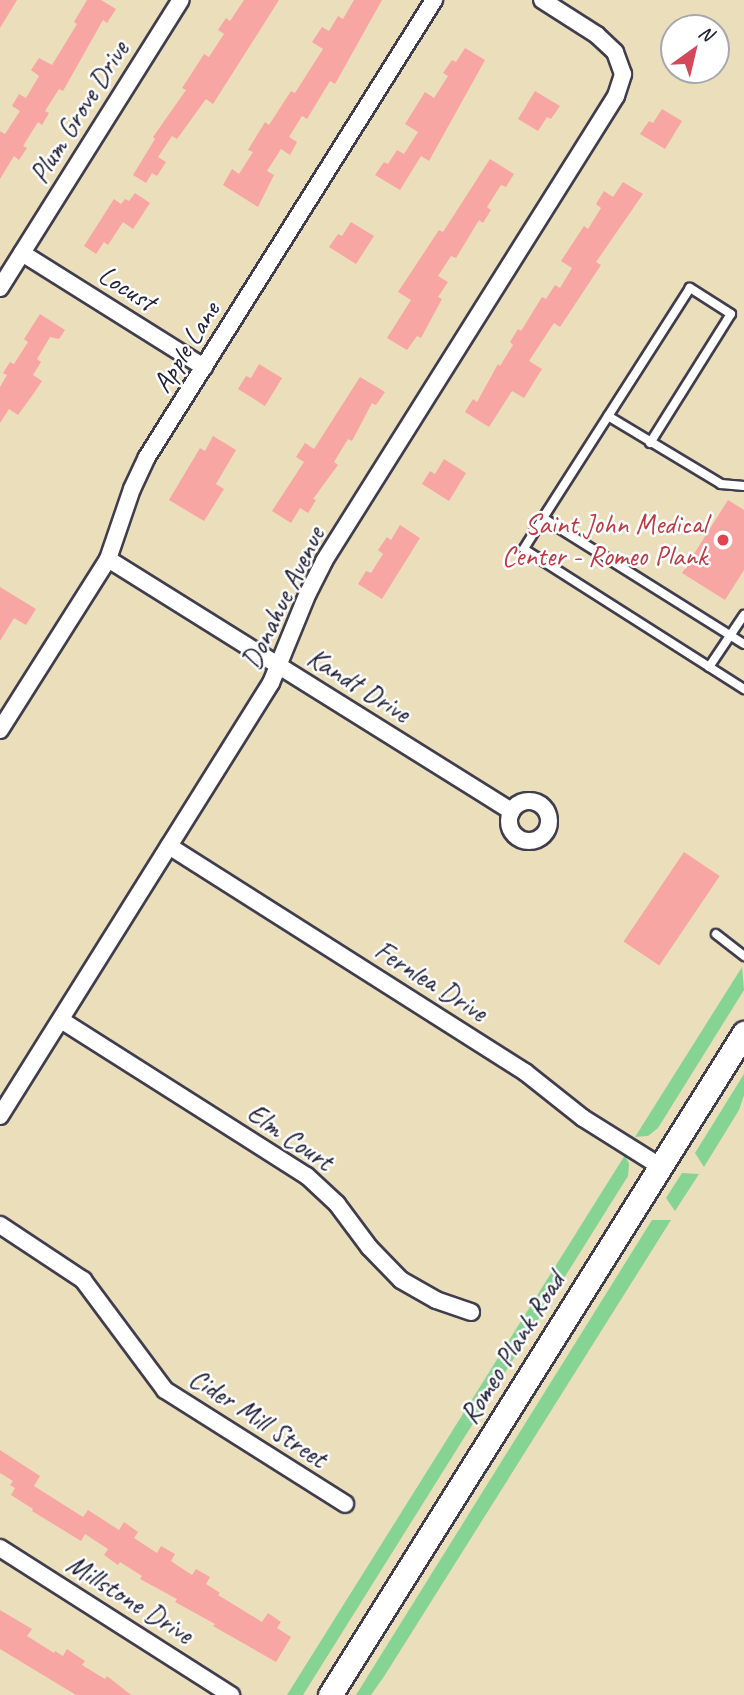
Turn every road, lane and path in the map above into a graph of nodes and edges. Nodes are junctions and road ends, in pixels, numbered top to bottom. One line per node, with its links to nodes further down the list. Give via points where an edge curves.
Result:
1 (180, 0): 4 (street, Plum Grove Drive)
2 (434, 0): 6 (street, Apple Lane)
3 (542, 0): 15 (street, Donahue Avenue, via 597,35 621,63 616,96 319,570)
4 (22, 253): 5 (street, Plum Grove Drive); 6 (street, Locust)
5 (0, 288)
6 (204, 367): 11 (street, Apple Lane, via 139,474)
7 (608, 416): 8 (lane); 8 (lane, via 690,288 731,314); 10 (lane)
8 (650, 443): 9 (lane, via 721,484)
9 (744, 486)
10 (543, 518): 13 (lane); 16 (lane, via 524,549)
11 (108, 559): 15 (street, Kandt Drive); 18 (street, Apple Lane)
12 (744, 615): 13 (lane)
13 (729, 635): 14 (lane); 16 (lane)
14 (744, 644)
15 (280, 666): 19 (street, Kandt Drive); 20 (street, Donahue Avenue)
16 (709, 667): 17 (lane)
17 (744, 689)
18 (0, 730)
19 (512, 811)
20 (169, 846): 23 (street, Donahue Avenue); 26 (street, Fernlea Drive, via 525,1072 583,1118)
21 (716, 934): 22 (lane)
22 (744, 956)
23 (61, 1020): 25 (street, Donahue Avenue); 28 (street, Elm Court, via 307,1176 401,1280 436,1300)
24 (744, 1033): 26 (main road, Romeo Plank Road)
25 (0, 1116)
26 (661, 1167): 32 (main road, Romeo Plank Road)
27 (0, 1226): 29 (street, Cider Mill Street, via 83,1280 165,1390)
28 (471, 1312)
29 (345, 1504)
30 (0, 1548): 31 (street, Millstone Drive)
31 (231, 1695)
32 (330, 1695)

